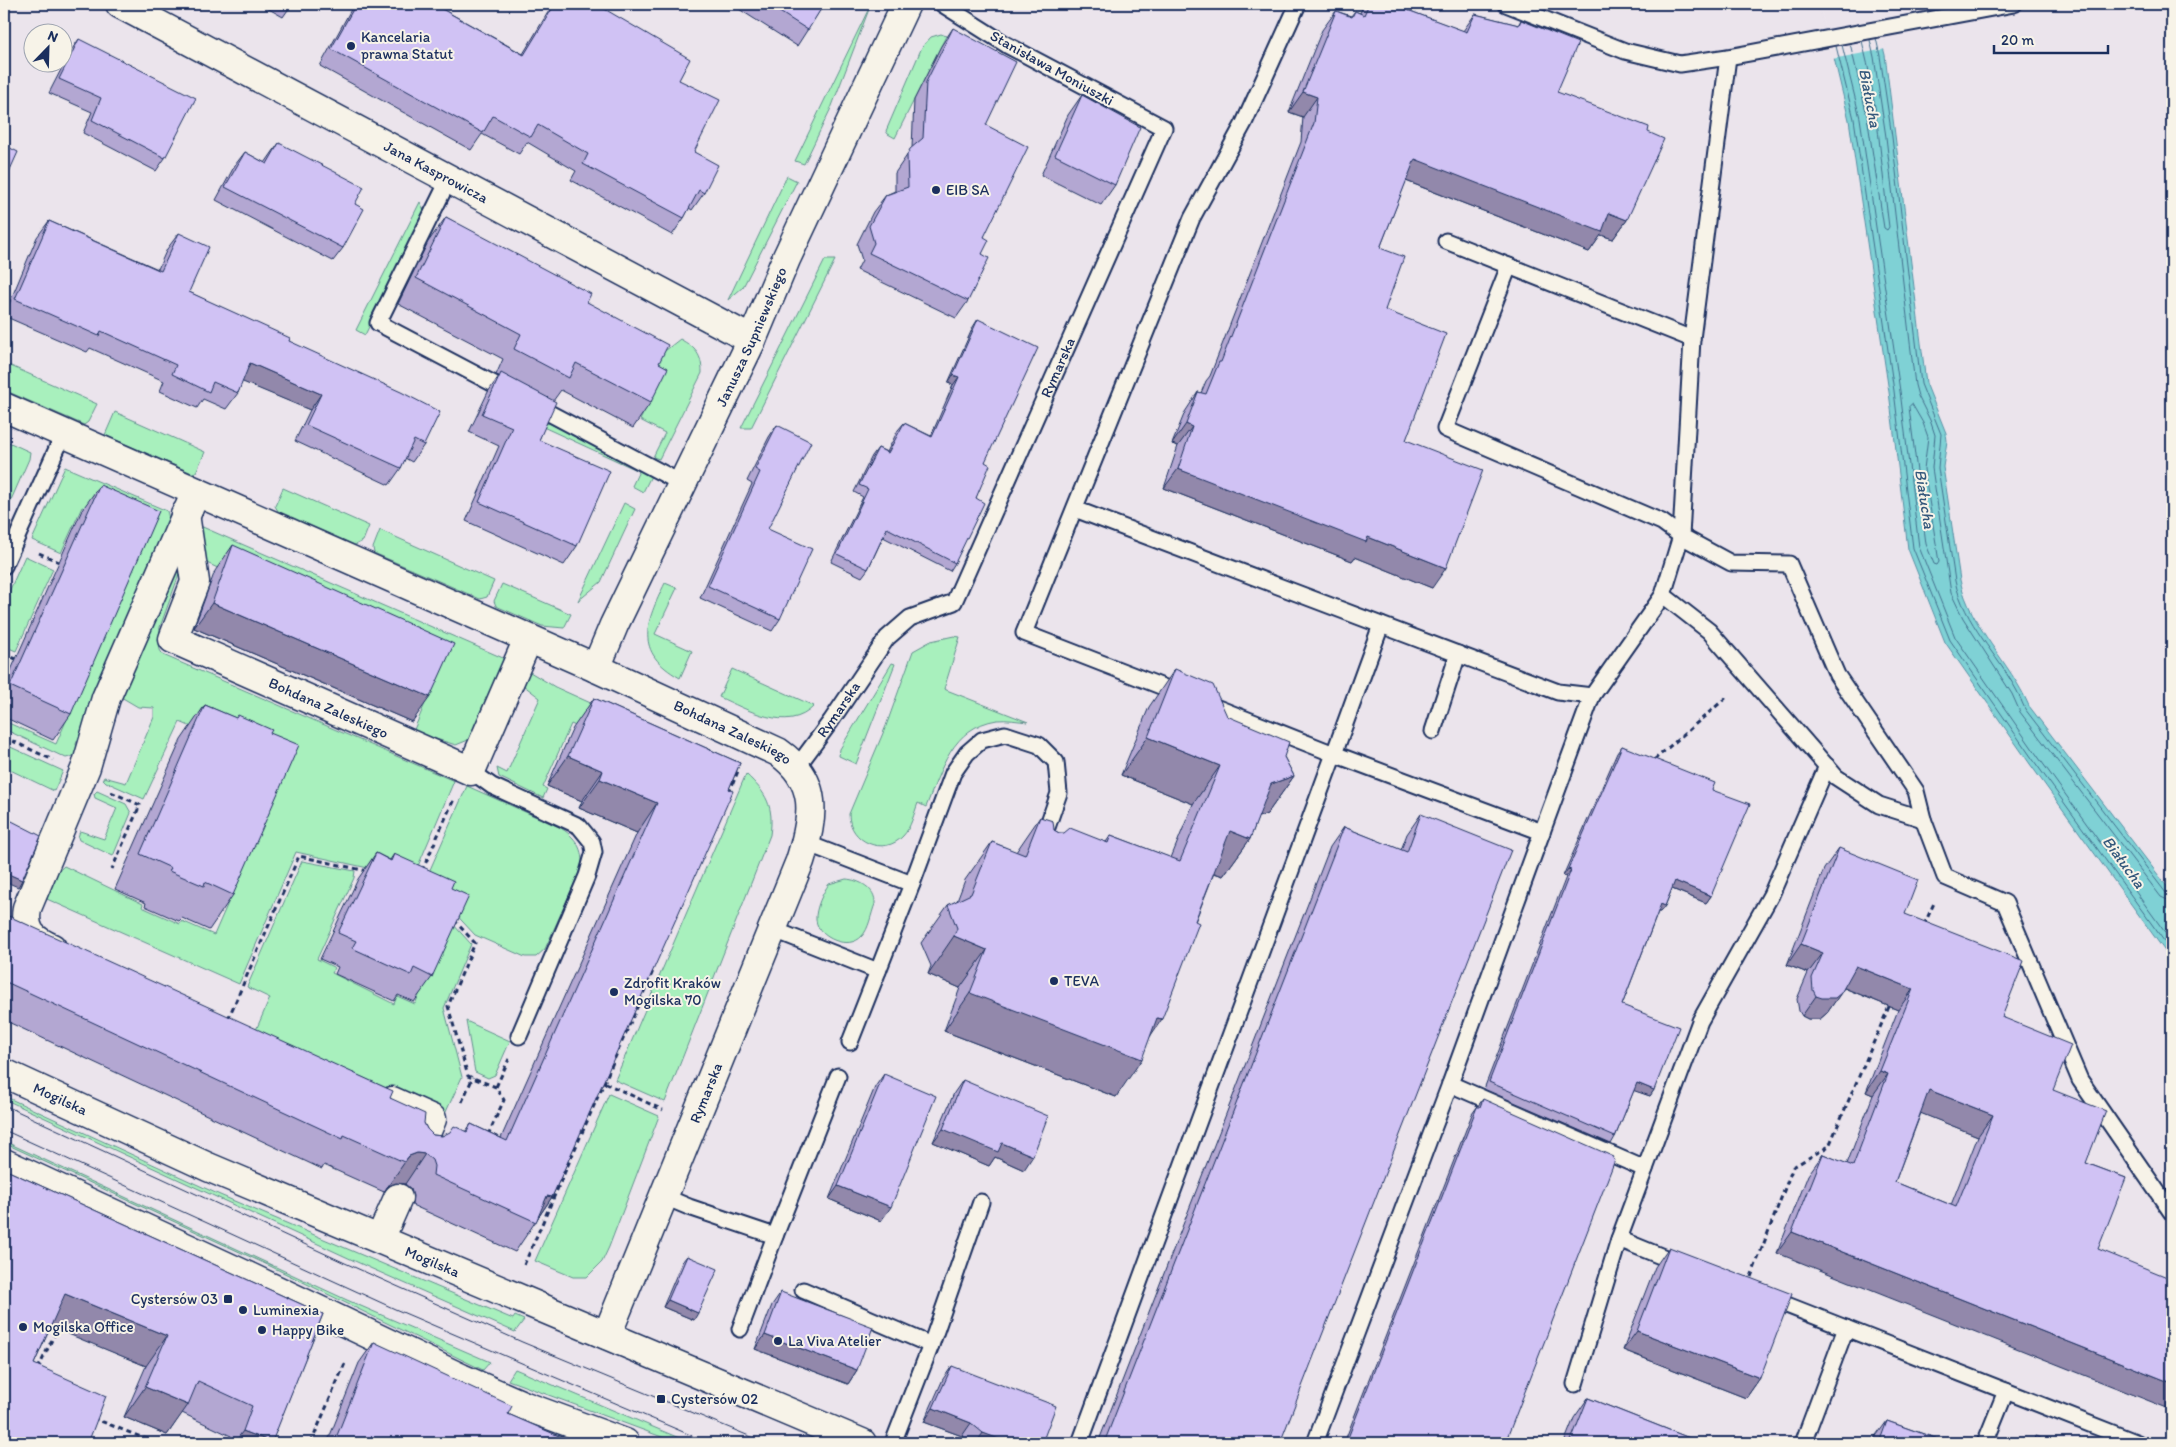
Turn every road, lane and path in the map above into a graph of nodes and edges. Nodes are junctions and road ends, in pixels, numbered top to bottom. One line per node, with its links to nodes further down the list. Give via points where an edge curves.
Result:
1 (120, 4): 9 (street, Jana Kasprowicza)
2 (906, 4): 13 (street, Janusza Supniewskiego, via 786,259)
3 (942, 4): 8 (lane, Stanisława Moniuszki, via 1007,45)
4 (1298, 4): 18 (lane, via 1244,123 1192,218)
5 (1506, 4): 7 (lane, via 1625,51 1671,62 1680,64)
6 (2014, 4): 7 (lane)
7 (1728, 57): 12 (lane)
8 (1164, 128): 37 (lane, Rymarska, via 954,602 910,618 887,638)
9 (449, 179): 13 (street, Jana Kasprowicza); 16 (lane, via 378,323)
10 (1446, 241): 11 (lane)
11 (1509, 266): 12 (lane); 19 (lane, via 1445,429 1662,522)
12 (1692, 339): 19 (lane)
13 (752, 340): 16 (street, Janusza Supniewskiego)
14 (4, 407): 15 (street, Bohdana Zaleskiego)
15 (64, 433): 17 (street, Bohdana Zaleskiego); 20 (lane)
16 (683, 484): 27 (street, Janusza Supniewskiego)
17 (191, 503): 23 (street, Bohdana Zaleskiego); 38 (street, Bohdana Zaleskiego, via 195,582 173,639); 53 (street, via 106,698 86,768 29,900 25,926 38,940)
18 (1074, 509): 22 (lane); 32 (lane, via 1024,633)
19 (1681, 536): 21 (lane); 40 (lane, via 1731,563 1789,564 1837,675 1916,790)
20 (4, 566)
21 (1663, 596): 28 (lane, via 1708,630); 29 (lane)
22 (1381, 625): 25 (lane); 32 (lane)
23 (528, 639): 27 (street, Bohdana Zaleskiego); 38 (street)
24 (4, 654): 26 (path)
25 (1458, 654): 29 (lane, via 1558,692); 30 (lane)
26 (16, 659)
27 (596, 668): 37 (street, Bohdana Zaleskiego, via 778,752)
28 (1750, 677): 34 (path); 36 (lane)
29 (1592, 696): 42 (lane)
30 (1433, 731)
31 (4, 737): 33 (path)
32 (1334, 754): 42 (lane); 99 (lane)
33 (54, 760)
34 (1654, 760)
35 (741, 764): 39 (path)
36 (1827, 766): 40 (lane, via 1836,777 1879,805); 72 (lane, via 1771,895 1700,1021)
37 (797, 767): 43 (street, Rymarska, via 811,796)
38 (469, 770): 47 (path); 58 (lane, via 492,786 579,826 592,842 594,852 588,876)
39 (726, 801)
40 (1923, 819): 48 (lane)
41 (130, 826): 45 (path)
42 (1542, 832): 64 (lane)
43 (806, 843): 49 (lane); 51 (street, Rymarska)
44 (1038, 854): 49 (lane, via 1059,793 1056,762 1039,745 1005,734 982,740 967,753 953,773)
45 (112, 869)
46 (374, 873): 57 (path, via 300,856)
47 (421, 874)
48 (1946, 877): 52 (path); 76 (lane, via 2005,903 2080,1080)
49 (912, 884): 55 (lane)
50 (449, 914): 62 (path, via 475,943 448,1006 468,1076)
51 (772, 929): 55 (lane); 73 (street, Rymarska)
52 (1922, 931)
53 (74, 958)
54 (655, 964): 63 (path)
55 (878, 971): 59 (lane)
56 (1895, 993): 82 (path, via 1829,1146 1793,1167)
57 (225, 1026)
58 (519, 1036): 65 (path)
59 (850, 1042)
60 (4, 1073): 78 (street, Mogilska, via 208,1166)
61 (838, 1076): 77 (lane)
62 (473, 1078): 65 (path); 67 (path)
63 (605, 1083): 68 (path); 80 (path)
64 (1450, 1084): 72 (lane); 100 (lane)
65 (496, 1088): 69 (path, via 504,1100)
66 (370, 1091): 70 (street, via 432,1119)
67 (464, 1098)
68 (668, 1112)
69 (486, 1140)
70 (419, 1150)
71 (4, 1163): 96 (street, via 481,1388)
72 (1645, 1169): 79 (lane)
73 (665, 1197): 77 (lane); 87 (street, Rymarska)
74 (398, 1198): 78 (street)
75 (982, 1202): 88 (lane)
76 (2172, 1213)
77 (775, 1236): 86 (lane)
78 (380, 1239): 87 (street, Mogilska)
79 (1619, 1240): 81 (lane); 91 (lane)
80 (524, 1266)
81 (1692, 1268)
82 (1746, 1289): 85 (lane)
83 (803, 1290): 88 (lane)
84 (60, 1322): 90 (path)
85 (1846, 1328): 92 (lane); 101 (lane)
86 (740, 1329)
87 (607, 1335): 97 (street, Mogilska)
88 (931, 1345): 98 (lane)
89 (347, 1359): 95 (path)
90 (36, 1374)
91 (1575, 1384)
92 (2006, 1391): 102 (lane); 103 (lane)
93 (92, 1417): 94 (path)
94 (156, 1443)
95 (311, 1443)
96 (625, 1443)
97 (862, 1443)
98 (893, 1443)
99 (1080, 1443)
100 (1315, 1443)
101 (1803, 1443)
102 (1985, 1443)
103 (2138, 1443)

